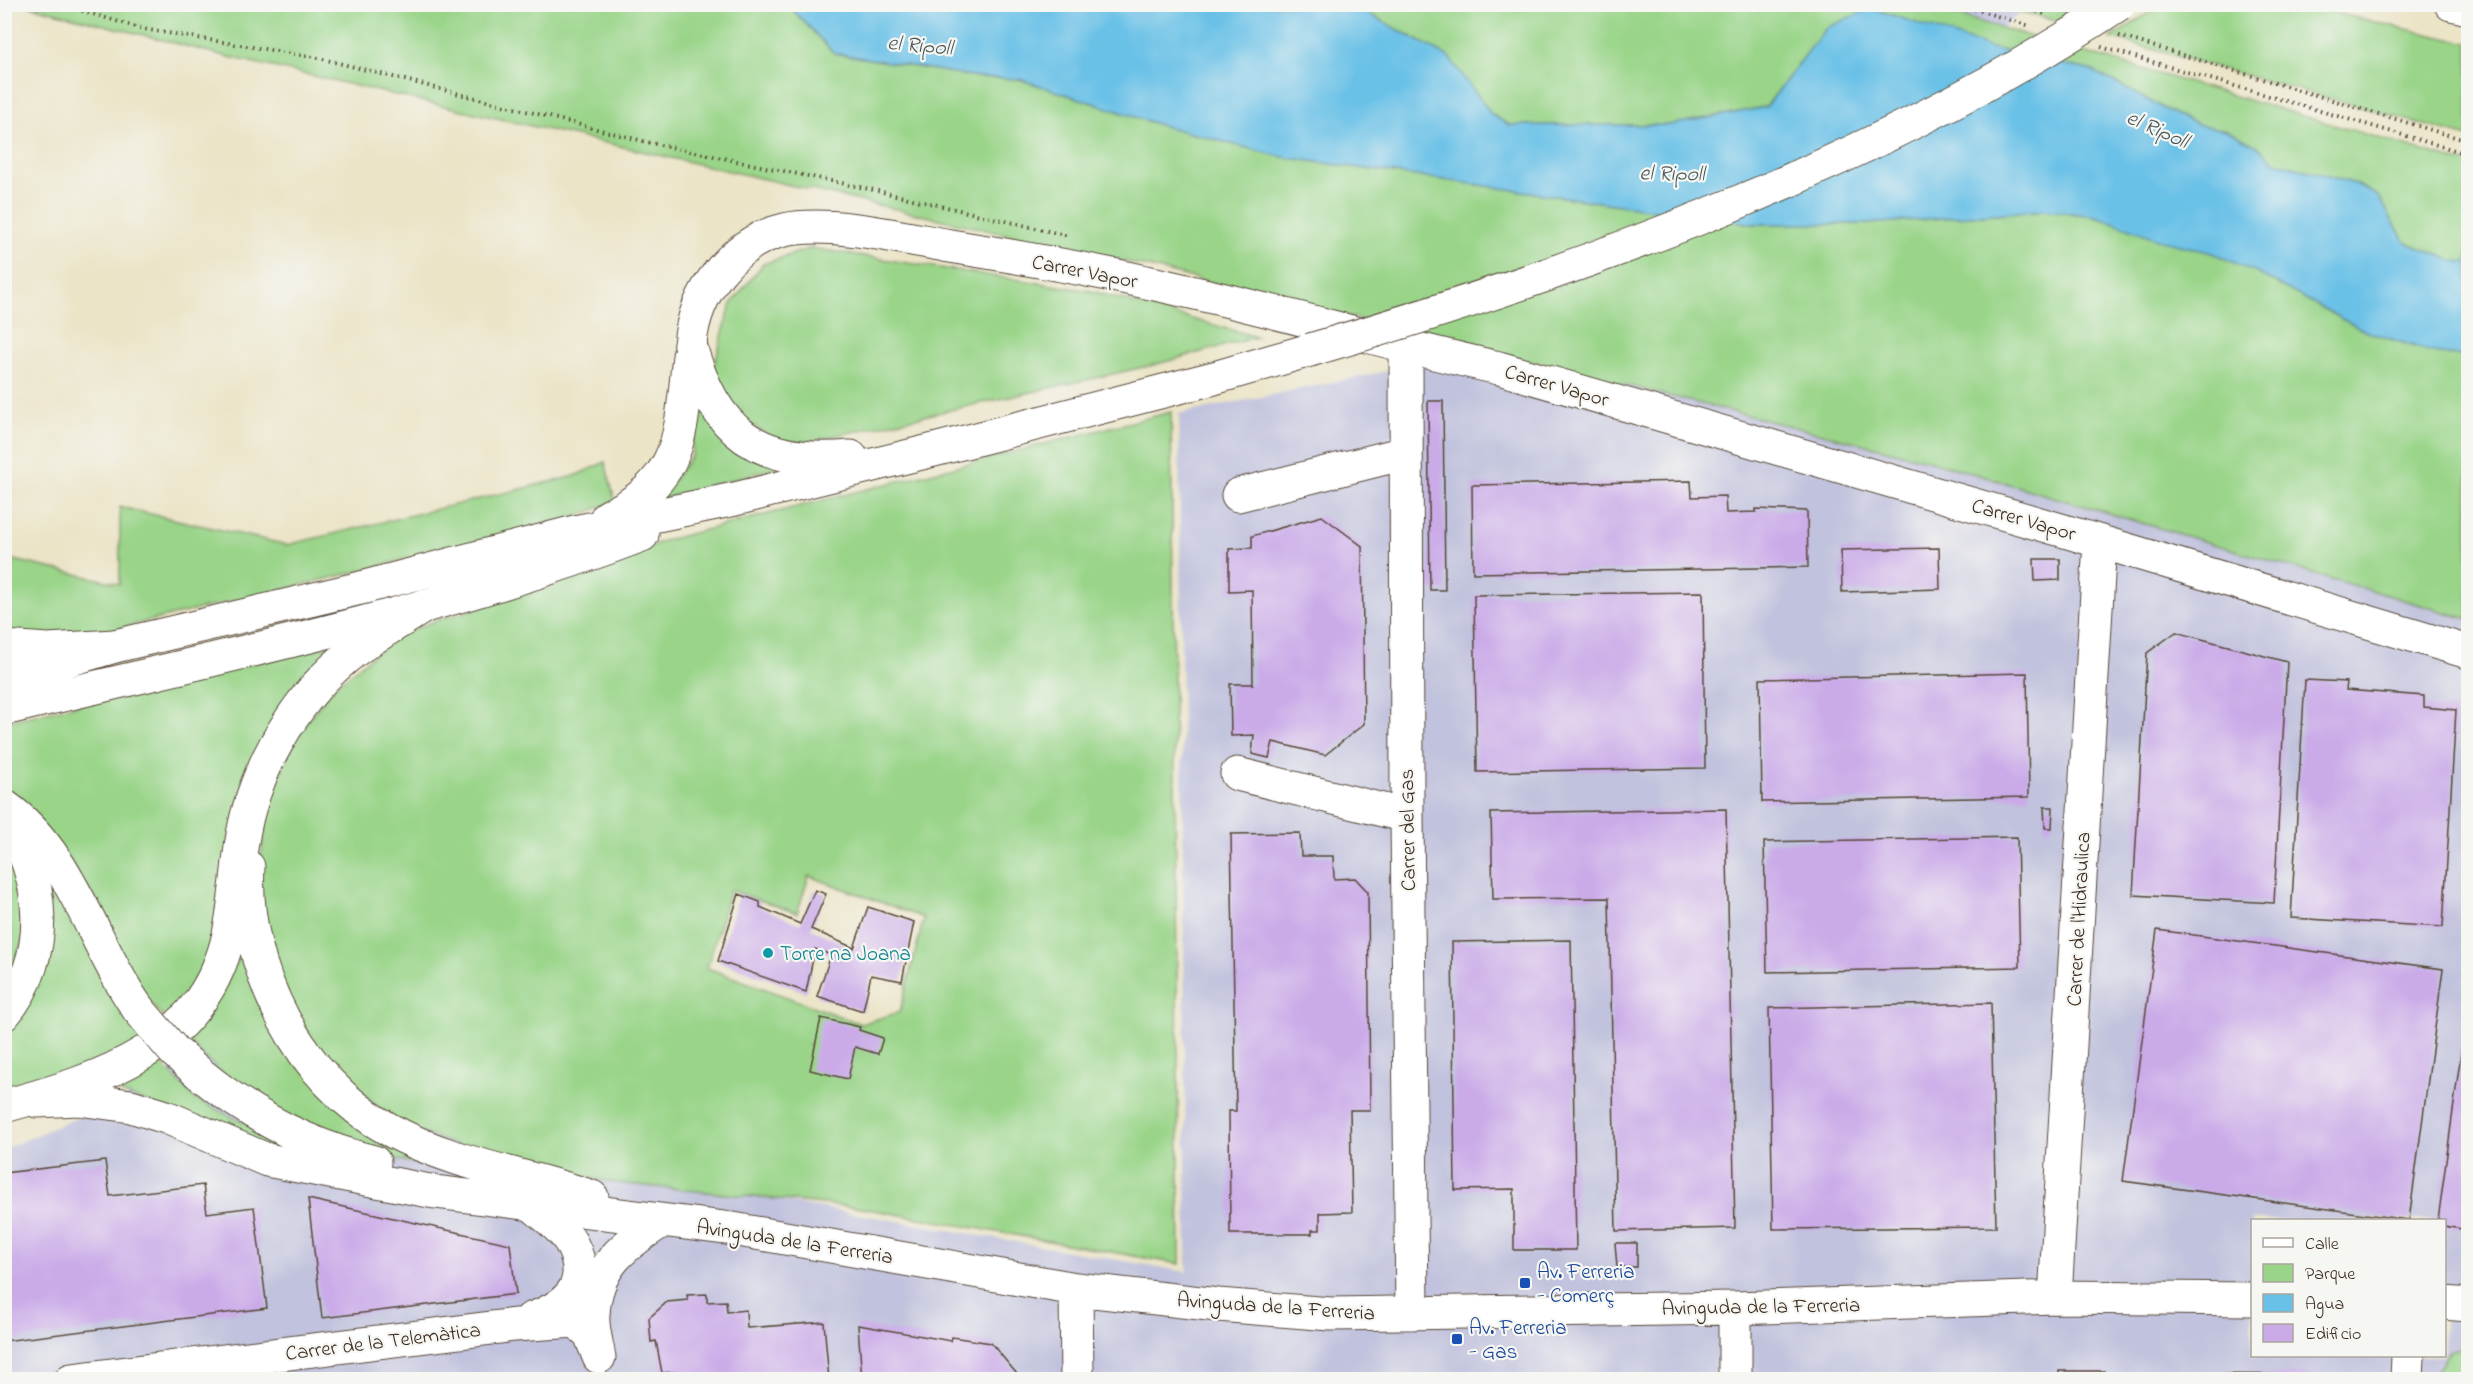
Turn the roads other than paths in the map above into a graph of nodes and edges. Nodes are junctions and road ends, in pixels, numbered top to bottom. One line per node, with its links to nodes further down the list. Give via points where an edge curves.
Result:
1 (2451, 4): 2 (main road)
2 (2469, 8)
3 (2118, 20): 6 (main road, bridge, via 1786,182 1557,271 1203,381)
4 (690, 345): 5 (main road, Carrer Vapor, via 705,293 730,261 763,237 786,230 830,229 1003,254 1195,292); 6 (main road, via 698,373 717,411 730,426 761,447 811,459); 10 (main road, Carrer Vapor, via 680,427 660,478 635,502)
5 (1406, 348): 7 (main road, Carrer del Gas); 11 (main road, Carrer Vapor, via 1499,368)
6 (938, 449): 9 (main road)
7 (1405, 453): 8 (main road); 21 (main road, Carrer del Gas)
8 (1238, 495)
9 (735, 499): 10 (main road); 12 (main road, via 583,557)
10 (575, 532): 13 (main road)
11 (2100, 542): 15 (main road, Carrer Vapor); 29 (main road, Carrer de l'Hidraulica)
12 (426, 605): 17 (main road); 19 (main road, via 359,647 315,688 285,730)
13 (115, 646): 14 (main road, via 48,650); 16 (main road)
14 (4, 647)
15 (2469, 652)
16 (4, 679)
17 (4, 709)
18 (1237, 774): 21 (main road)
19 (262, 776): 24 (main road, via 242,838 225,954 192,1012 152,1049 124,1065 71,1087); 27 (main road, via 252,819 248,865 253,933 276,1006 320,1071 388,1130 457,1158 533,1178)
20 (4, 806): 25 (main road, bridge, via 23,819 48,849 140,1010 174,1051 199,1073 252,1112 316,1145 437,1177)
21 (1407, 816): 34 (main road, Carrer del Gas)
22 (4, 817): 23 (main road, via 30,862 38,905 30,966)
23 (4, 1014)
24 (9, 1105): 25 (main road, via 78,1099 131,1106 294,1167 435,1192)
25 (487, 1197): 26 (main road, Avinguda de la Ferreria)
26 (531, 1204): 27 (main road, Avinguda de la Ferreria); 35 (main road, via 571,1242 580,1268 576,1289 565,1302 551,1312)
27 (662, 1221): 28 (main road, Avinguda de la Ferreria, via 733,1229); 38 (main road, via 628,1242 606,1269 598,1288 592,1316)
28 (1076, 1289): 34 (main road, Avinguda de la Ferreria, via 1331,1314); 40 (main road)
29 (2055, 1297): 30 (main road, Avinguda de la Ferreria); 33 (main road, Avinguda de la Ferreria)
30 (2251, 1299)
31 (2446, 1303): 32 (main road)
32 (2469, 1305)
33 (1735, 1308): 34 (main road, Avinguda de la Ferreria); 41 (main road)
34 (1412, 1313)
35 (515, 1325): 37 (main road, Carrer de la Telemàtica); 38 (main road, via 576,1321 590,1334)
36 (2408, 1357): 42 (main road)
37 (250, 1369): 39 (main road, Carrer de la Telemàtica)
38 (601, 1369)
39 (71, 1380)
40 (1077, 1380)
41 (1735, 1380)
42 (2407, 1380)

